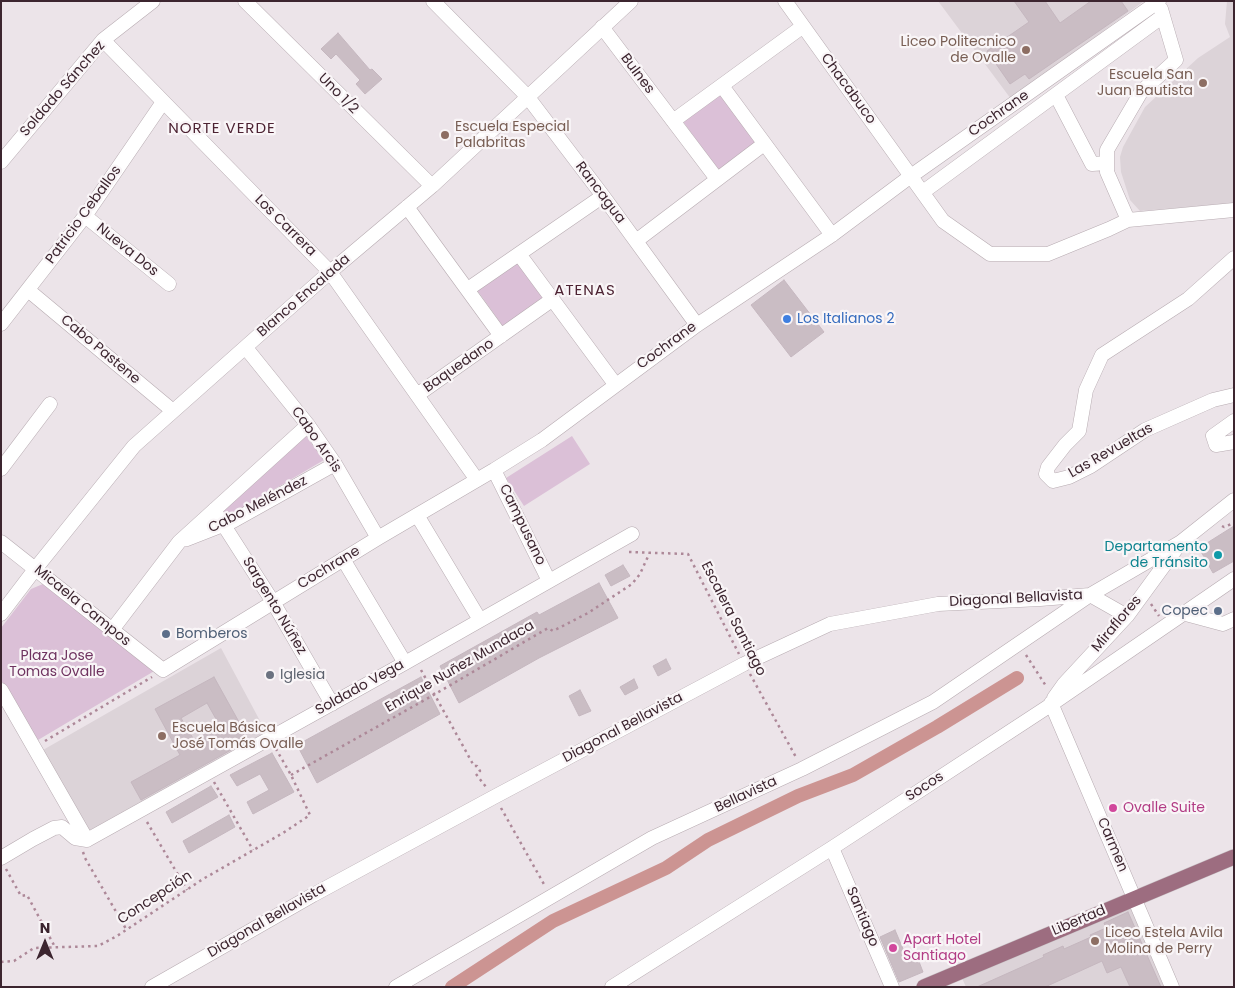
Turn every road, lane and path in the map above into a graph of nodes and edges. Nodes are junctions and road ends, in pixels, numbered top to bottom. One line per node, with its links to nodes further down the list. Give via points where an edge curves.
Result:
1 (153, 1): 10 (street, Soldado Sánchez)
2 (245, 1): 21 (street, Uno 1/2)
3 (433, 1): 13 (street, Rancagua)
4 (784, 1): 9 (street, Chacabuco)
5 (1158, 1): 7 (street); 19 (street, Cochrane)
6 (625, 3): 8 (street, Blanco Encalada)
7 (1163, 16): 12 (street, Cochrane); 18 (street, via 1176,60 1141,92 1107,150)
8 (602, 27): 13 (street, Blanco Encalada); 15 (street, Bulnes)
9 (802, 27): 11 (street); 19 (street, Chacabuco)
10 (103, 40): 14 (street, Los Carrera); 17 (street, Soldado Sánchez)
11 (722, 86): 15 (street); 16 (street)
12 (1056, 94): 18 (street, via 1092,164); 22 (street, Cochrane)
13 (527, 96): 21 (street, Blanco Encalada); 23 (street, Rancagua)
14 (163, 102): 26 (street, Patricio Ceballos); 32 (street, Los Carrera)
15 (673, 121): 20 (street, Bulnes)
16 (764, 144): 20 (street); 28 (street)
17 (1, 162)
18 (1107, 163): 27 (street, via 1107,172)
19 (911, 176): 22 (street, Chacabuco); 28 (street, Cochrane)
20 (717, 180): 29 (street)
21 (432, 186): 24 (street, Blanco Encalada)
22 (923, 192): 27 (street, Chacabuco, via 943,221 990,254 1048,254)
23 (603, 196): 29 (street, Rancagua); 30 (street)
24 (407, 207): 32 (street, Blanco Encalada); 34 (street, Baquedano)
25 (1234, 210): 27 (street, Chacabuco)
26 (85, 216): 33 (street, Nueva Dos); 35 (street, Patricio Ceballos)
27 (1128, 220)
28 (832, 235): 38 (street, Cochrane)
29 (636, 241): 38 (street, Rancagua)
30 (518, 254): 34 (street); 36 (street)
31 (1234, 258): 43 (street, Las Revueltas, via 1188,300 1102,356 1086,390 1079,431 1048,467 1046,474 1052,481 1069,477 1144,430 1213,400)
32 (330, 272): 40 (street, Blanco Encalada); 42 (street, Los Carrera)
33 (169, 284)
34 (468, 289): 39 (street, Baquedano)
35 (28, 290): 37 (street, Patricio Ceballos); 45 (street, Cabo Pastene)
36 (553, 299): 39 (street, Baquedano); 41 (street)
37 (1, 324)
38 (697, 325): 41 (street, Cochrane)
39 (501, 336): 42 (street, Baquedano)
40 (246, 348): 45 (street, Blanco Encalada); 47 (street, Cabo Arcis)
41 (615, 384): 51 (street, Cochrane, via 542,440)
42 (416, 395): 52 (street, Los Carrera)
43 (1234, 395)
44 (50, 404): 50 (street)
45 (173, 411): 65 (street, Blanco Encalada, via 134,446)
46 (1234, 421): 48 (street, via 1213,436 1216,445)
47 (308, 425): 49 (street, Cabo Arcis); 54 (street, Cabo Meléndez)
48 (1234, 442)
49 (335, 464): 56 (street, Cabo Meléndez); 58 (street, Cabo Arcis)
50 (1, 469)
51 (494, 470): 52 (street, Cochrane); 67 (street, Campusano)
52 (477, 480): 55 (street, Cochrane)
53 (1234, 500): 61 (street, Miraflores)
54 (214, 510): 56 (street, Sargento Núñez); 60 (street, Cabo Meléndez)
55 (417, 515): 58 (street, Cochrane); 75 (street)
56 (225, 524): 60 (street, Cabo Meléndez); 70 (street, Sargento Núñez)
57 (632, 534): 62 (street, Soldado Vega)
58 (378, 538): 64 (street, Cochrane)
59 (1, 542): 65 (street, Micaela Campos)
60 (179, 542): 77 (street, Cabo Meléndez)
61 (1181, 542): 68 (street, Miraflores); 69 (street, Miraflores)
62 (602, 551): 63 (path, Escalera Santiago); 67 (street, Soldado Vega)
63 (650, 552): 80 (path, Escalera Santiago, via 688,554); 83 (path, Enrique Nuñez Mundaca, via 632,584 588,614 553,631 548,628)
64 (343, 559): 70 (street, Cochrane); 79 (street)
65 (36, 568): 72 (street, Blanco Encalada); 77 (street, Micaela Campos)
66 (1234, 579): 71 (street, Socos)
67 (549, 581): 75 (street, Soldado Vega)
68 (1143, 593): 73 (street, Miraflores); 76 (path)
69 (1090, 595): 73 (street, Diagonal Bellavista); 78 (street, Bellavista); 80 (street, Diagonal Bellavista, via 938,604 830,624)
70 (273, 602): 81 (street, Cochrane); 84 (street, Sargento Núñez)
71 (1182, 613): 74 (street, via 1224,624); 76 (street, Socos)
72 (1, 614)
73 (1127, 616): 85 (street, Miraflores, via 1056,692)
74 (1234, 619)
75 (480, 620): 79 (street, Soldado Vega)
76 (1164, 626): 85 (street, Socos)
77 (112, 630): 81 (street, Micaela Campos)
78 (1019, 643): 85 (path, via 1048,688 1039,696); 88 (street, Bellavista, via 933,702)
79 (410, 661): 83 (path); 84 (street, Soldado Vega)
80 (744, 664): 88 (path, Escalera Santiago); 91 (street, Diagonal Bellavista)
81 (162, 670): 87 (path)
82 (1, 690): 87 (street)
83 (434, 695): 90 (path, Enrique Nuñez Mundaca); 91 (path, via 474,766 477,766 480,772 476,774)
84 (332, 704): 86 (street, Soldado Vega)
85 (1049, 706): 94 (street, Socos); 100 (street, Carmen)
86 (270, 739): 89 (street, Soldado Vega); 90 (path)
87 (33, 748): 93 (street)
88 (802, 769): 99 (street, Bellavista, via 652,838)
89 (208, 773): 92 (street, Soldado Vega); 95 (path)
90 (291, 775): 95 (path, Concepción, via 310,816)
91 (494, 797): 99 (path); 104 (street, Diagonal Bellavista)
92 (141, 810): 93 (street, Soldado Vega); 98 (path)
93 (84, 840): 97 (street, via 74,838 62,827 54,828); 101 (path, via 85,858)
94 (832, 848): 106 (street, Socos); 107 (street, Santiago)
95 (253, 850): 98 (path, Concepción)
96 (1234, 857): 100 (main road, Libertad)
97 (3, 859): 102 (path, via 21,896 27,895)
98 (187, 890): 101 (path, Concepción)
99 (551, 896): 105 (street, Bellavista)
100 (1134, 898): 108 (main road, Libertad); 109 (street, Carmen)
101 (126, 929): 102 (path, Concepción, via 98,946)
102 (55, 947): 103 (path, Concepción, via 34,948 14,961)
103 (1, 962)
104 (152, 987)
105 (396, 987)
106 (612, 987)
107 (892, 987)
108 (924, 987)
109 (1172, 987)

